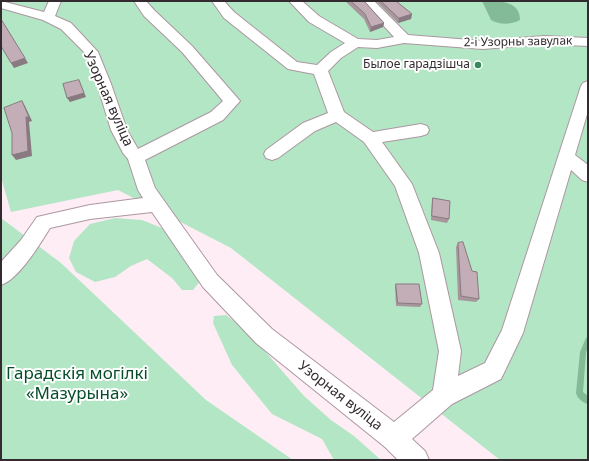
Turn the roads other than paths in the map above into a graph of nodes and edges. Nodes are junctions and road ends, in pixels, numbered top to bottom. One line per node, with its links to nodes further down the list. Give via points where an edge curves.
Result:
1 (140, 1): 16 (lane, via 188,49 232,101 217,116)
2 (218, 1): 10 (lane, via 229,15 293,66)
3 (295, 1): 9 (lane, 2-і Узорны завулак, via 314,19)
4 (367, 1): 7 (lane)
5 (1, 4): 6 (lane, Узорная вуліца)
6 (52, 9): 16 (lane, Узорная вуліца, via 90,52 119,130)
7 (404, 39): 8 (lane, 2-і Узорны завулак, via 483,45 544,40); 9 (lane, 2-і Узорны завулак, via 377,44)
8 (588, 42)
9 (354, 43): 10 (lane)
10 (320, 70): 12 (lane)
11 (588, 86): 17 (lane, Узорная вуліца)
12 (337, 115): 14 (lane); 15 (lane, via 309,127)
13 (421, 130): 14 (lane)
14 (370, 138): 22 (lane, via 403,184 429,253 450,351)
15 (272, 154)
16 (136, 157): 20 (lane, Узорная вуліца, via 147,190)
17 (567, 157): 18 (lane); 19 (lane); 22 (lane, Узорная вуліца, via 512,333 493,371)
18 (588, 161)
19 (588, 175)
20 (156, 204): 21 (lane, via 90,212 44,222 28,246); 23 (lane, Узорная вуліца, via 210,281 264,336)
21 (1, 276)
22 (444, 396): 23 (lane, Узорная вуліца)
23 (394, 438): 24 (lane)
24 (416, 460)

